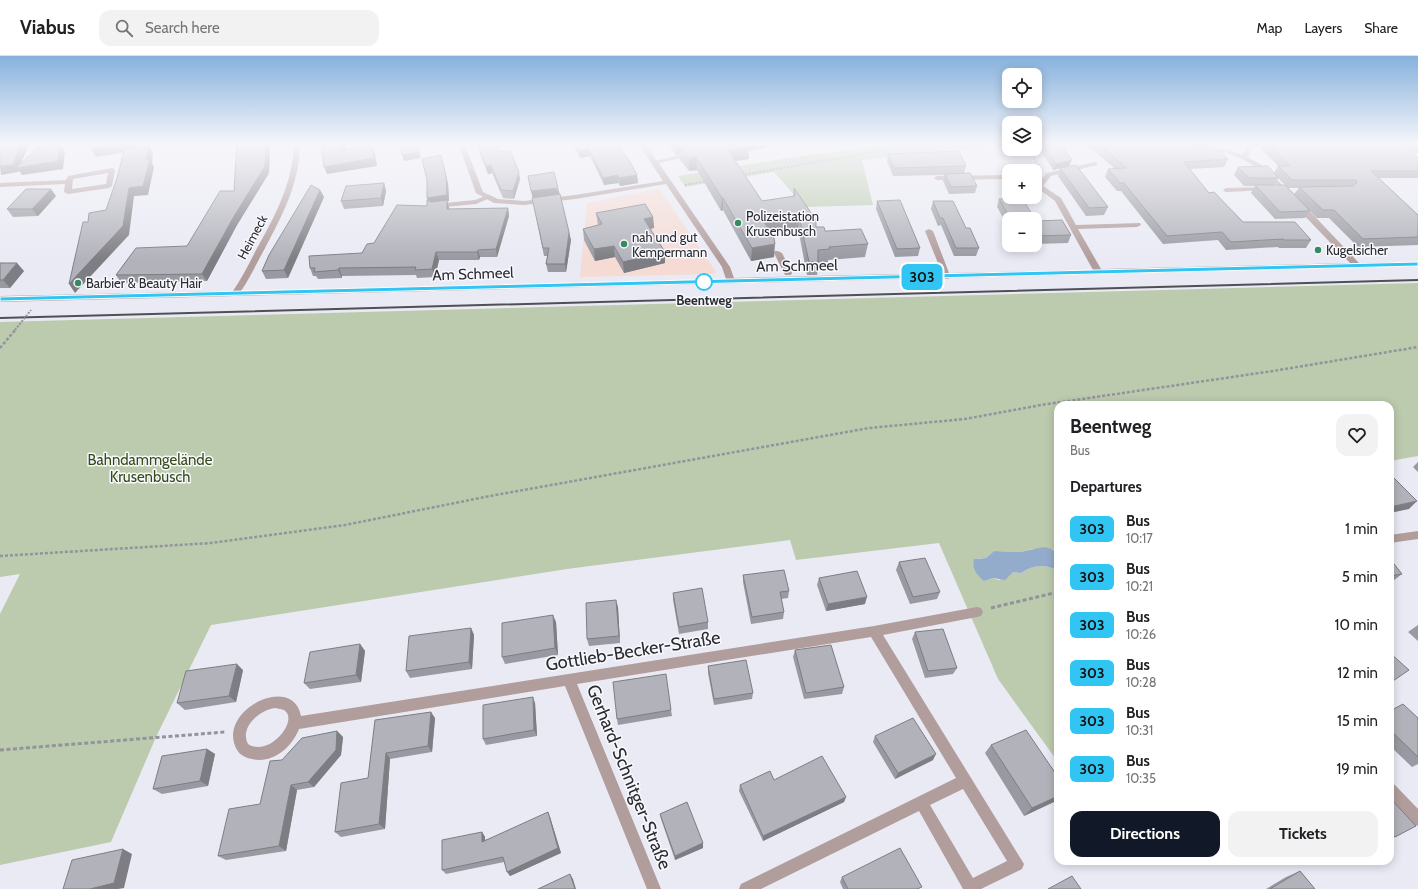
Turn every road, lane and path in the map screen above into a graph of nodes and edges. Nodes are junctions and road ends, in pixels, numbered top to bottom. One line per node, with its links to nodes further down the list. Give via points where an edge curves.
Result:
1 (69, 182): 2 (street, via 68,192 109,186); 9 (street)
2 (110, 182)
3 (292, 182): 25 (street, Heimeck, via 270,231)
4 (476, 182): 13 (street, via 480,193)
5 (666, 182): 8 (street)
6 (696, 182): 8 (path)
7 (1278, 182): 12 (street)
8 (668, 185): 13 (street, via 524,203 497,201); 24 (street, via 726,267)
9 (0, 186)
10 (1042, 187): 16 (street, via 1058,200)
11 (1226, 190): 12 (street)
12 (1287, 190): 20 (street)
13 (488, 197): 14 (street, via 476,202)
14 (433, 206)
15 (1137, 225): 16 (street)
16 (1073, 227): 22 (street)
17 (929, 231): 23 (street)
18 (778, 253): 21 (street)
19 (1418, 264): 20 (street, Am Schmeel)
20 (1357, 266): 22 (street, Am Schmeel)
21 (788, 273)
22 (1099, 273): 23 (street, Am Schmeel)
23 (948, 276): 24 (street, Am Schmeel)
24 (730, 282): 25 (street, Am Schmeel)
25 (235, 294): 26 (street, Am Schmeel)
26 (0, 299)
27 (31, 310): 28 (path, bridge)
28 (0, 348)
29 (1418, 348): 30 (path)
30 (1068, 401)
31 (1054, 403): 34 (path, via 965,419 869,428 490,496 345,525 211,543)
32 (1418, 535): 33 (street)
33 (1394, 538)
34 (0, 556)
35 (1054, 593): 36 (path)
36 (977, 612): 37 (street, Gottlieb-Becker-Straße)
37 (874, 631): 38 (street, Gottlieb-Becker-Straße); 42 (street)
38 (569, 680): 39 (street, Gottlieb-Becker-Straße); 47 (street, Gerhard-Schnitger-Straße)
39 (295, 723): 40 (street, via 294,713 289,706 275,702 267,703 253,711 242,724); 40 (street, via 292,732 280,745 260,754 250,753 242,747 238,738)
40 (240, 731): 41 (path)
41 (0, 750)
42 (965, 780): 44 (street); 46 (street, via 1017,864)
43 (1394, 794): 45 (street)
44 (921, 802): 46 (street); 48 (street)
45 (1418, 819)
46 (971, 888)
47 (654, 889)
48 (746, 889)

